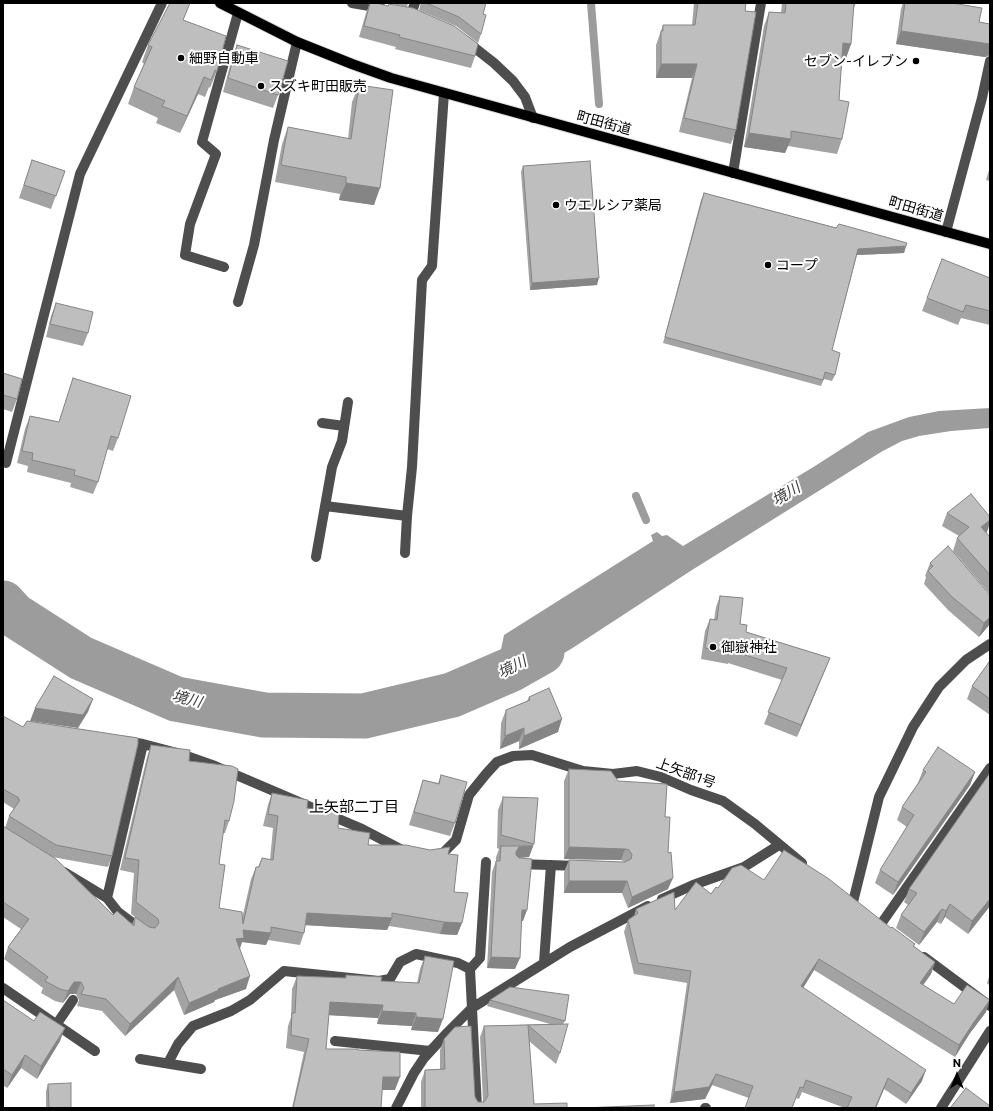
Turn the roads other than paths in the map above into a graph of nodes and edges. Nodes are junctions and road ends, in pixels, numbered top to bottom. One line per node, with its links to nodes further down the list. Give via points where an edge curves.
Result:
1 (162, 3): 22 (street, via 80,174 6,463)
2 (220, 3): 7 (main road, 町田街道)
3 (352, 3): 6 (street)
4 (415, 3): 8 (street)
5 (761, 3): 14 (street)
6 (389, 10)
7 (238, 13): 10 (main road, 町田街道); 17 (street, via 202,142 216,154 190,224 185,255)
8 (411, 15)
9 (458, 36): 13 (street, via 513,81 525,97)
10 (297, 42): 12 (main road, 町田街道, via 391,78); 18 (street, via 274,140 254,245)
11 (990, 61): 15 (street)
12 (444, 93): 13 (main road, 町田街道); 24 (street, via 432,266 422,280)
13 (533, 118): 14 (main road, 町田街道)
14 (733, 173): 15 (main road, 町田街道)
15 (946, 232): 16 (main road, 町田街道)
16 (990, 244)
17 (224, 267)
18 (238, 302)
19 (348, 402): 21 (street)
20 (322, 423): 21 (street)
21 (344, 426): 23 (street, via 342,441 332,467)
22 (3, 458)
23 (326, 506): 24 (street); 26 (street)
24 (407, 516): 25 (street)
25 (405, 553)
26 (316, 557)
27 (990, 644): 41 (street, via 966,660 939,687 913,727 879,797)
28 (113, 740): 29 (street)
29 (143, 744): 32 (street, via 215,766 360,828 402,851); 40 (street)
30 (990, 768): 42 (street)
31 (779, 845): 33 (street, 上矢部1号, via 723,801 661,777 638,770 613,774 583,770 532,755 513,756 497,762 469,795 456,840 443,853); 39 (street, 上矢部1号); 45 (street, via 744,868 693,885 654,902)
32 (414, 853)
33 (432, 855)
34 (486, 862): 46 (street, via 480,958)
35 (518, 864): 36 (street)
36 (551, 865): 38 (street); 45 (street)
37 (55, 866): 40 (street)
38 (590, 866)
39 (810, 869)
40 (107, 898): 43 (street, via 118,912)
41 (853, 902)
42 (881, 924)
43 (148, 934)
44 (916, 952): 49 (street)
45 (544, 962): 50 (street)
46 (470, 969): 50 (street); 57 (street, via 458,963 416,954 400,962 390,979 379,982 284,971 250,1000 231,1011 193,1026 178,1044)
47 (3, 988): 51 (street)
48 (73, 1000): 51 (street)
49 (990, 1006)
50 (472, 1008): 55 (street); 60 (street)
51 (56, 1025): 54 (street)
52 (990, 1031): 61 (street)
53 (335, 1041): 55 (street)
54 (95, 1051)
55 (430, 1051): 59 (street, via 414,1073)
56 (140, 1059): 57 (street)
57 (168, 1064): 58 (street)
58 (201, 1069)
59 (396, 1108)
60 (477, 1108)
61 (941, 1108)

